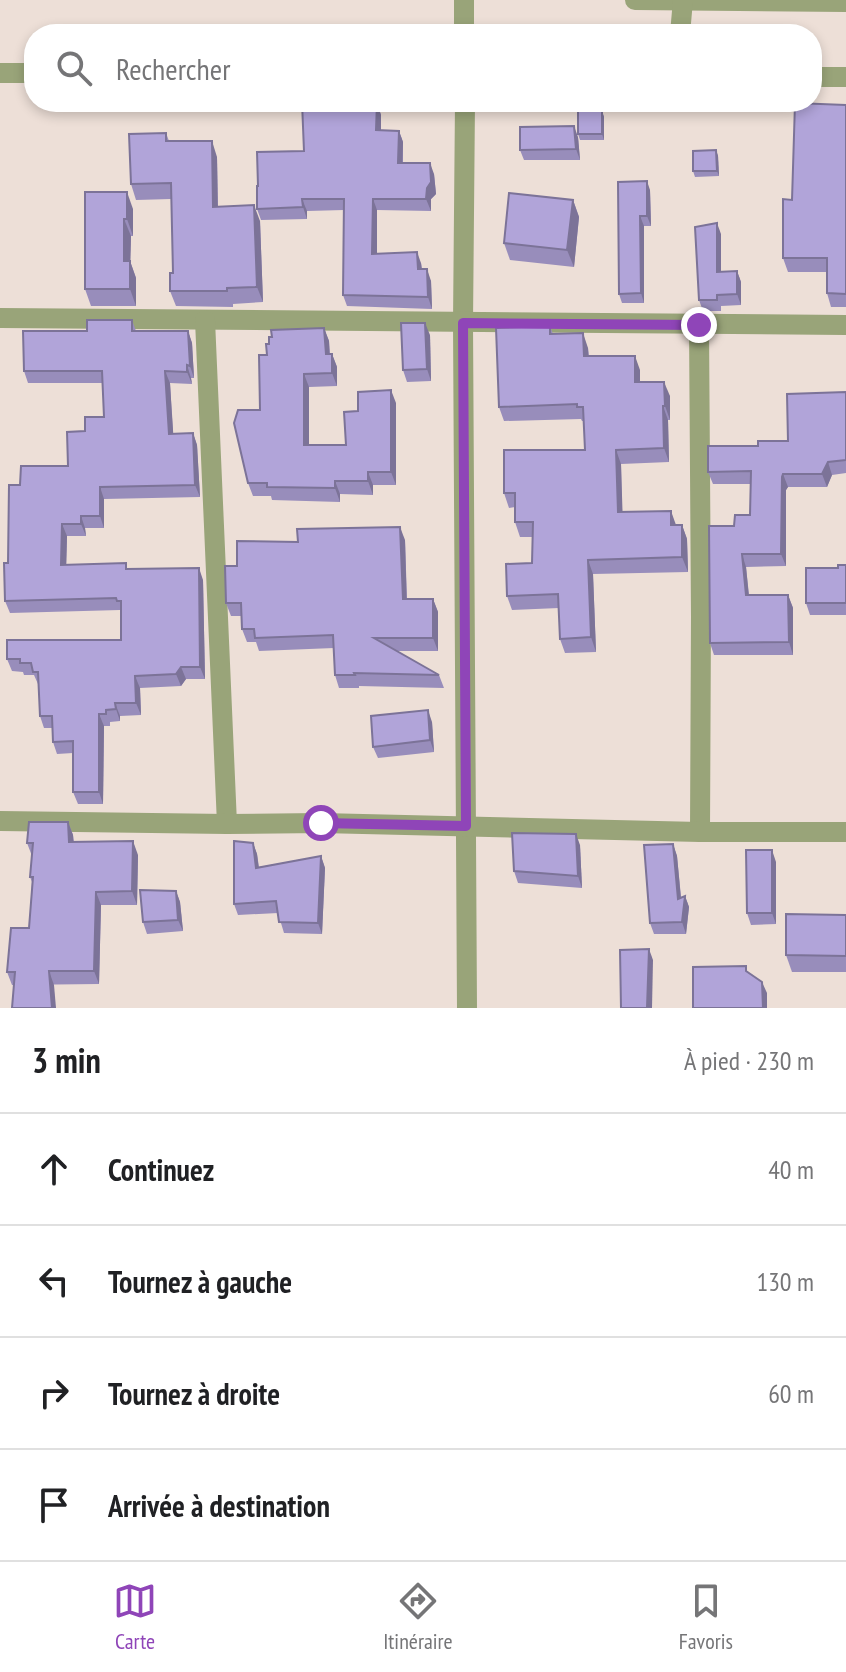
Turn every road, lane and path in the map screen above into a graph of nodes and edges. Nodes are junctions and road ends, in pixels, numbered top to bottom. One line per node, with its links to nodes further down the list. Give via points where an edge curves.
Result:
1 (464, 0): 5 (street)
2 (635, 0): 3 (street)
3 (683, 1): 4 (street); 6 (street)
4 (846, 2)
5 (464, 24)
6 (681, 24)
7 (0, 73): 8 (street)
8 (24, 73)
9 (822, 77): 10 (street)
10 (846, 77)
11 (465, 112): 14 (street)
12 (0, 318): 13 (street)
13 (205, 320): 14 (street); 18 (street)
14 (463, 323): 15 (street); 19 (street)
15 (699, 325): 16 (street); 20 (street)
16 (846, 325)
17 (0, 821): 18 (street)
18 (227, 824): 19 (street)
19 (466, 826): 20 (street); 22 (street)
20 (700, 832): 21 (street)
21 (846, 832)
22 (467, 1008)

